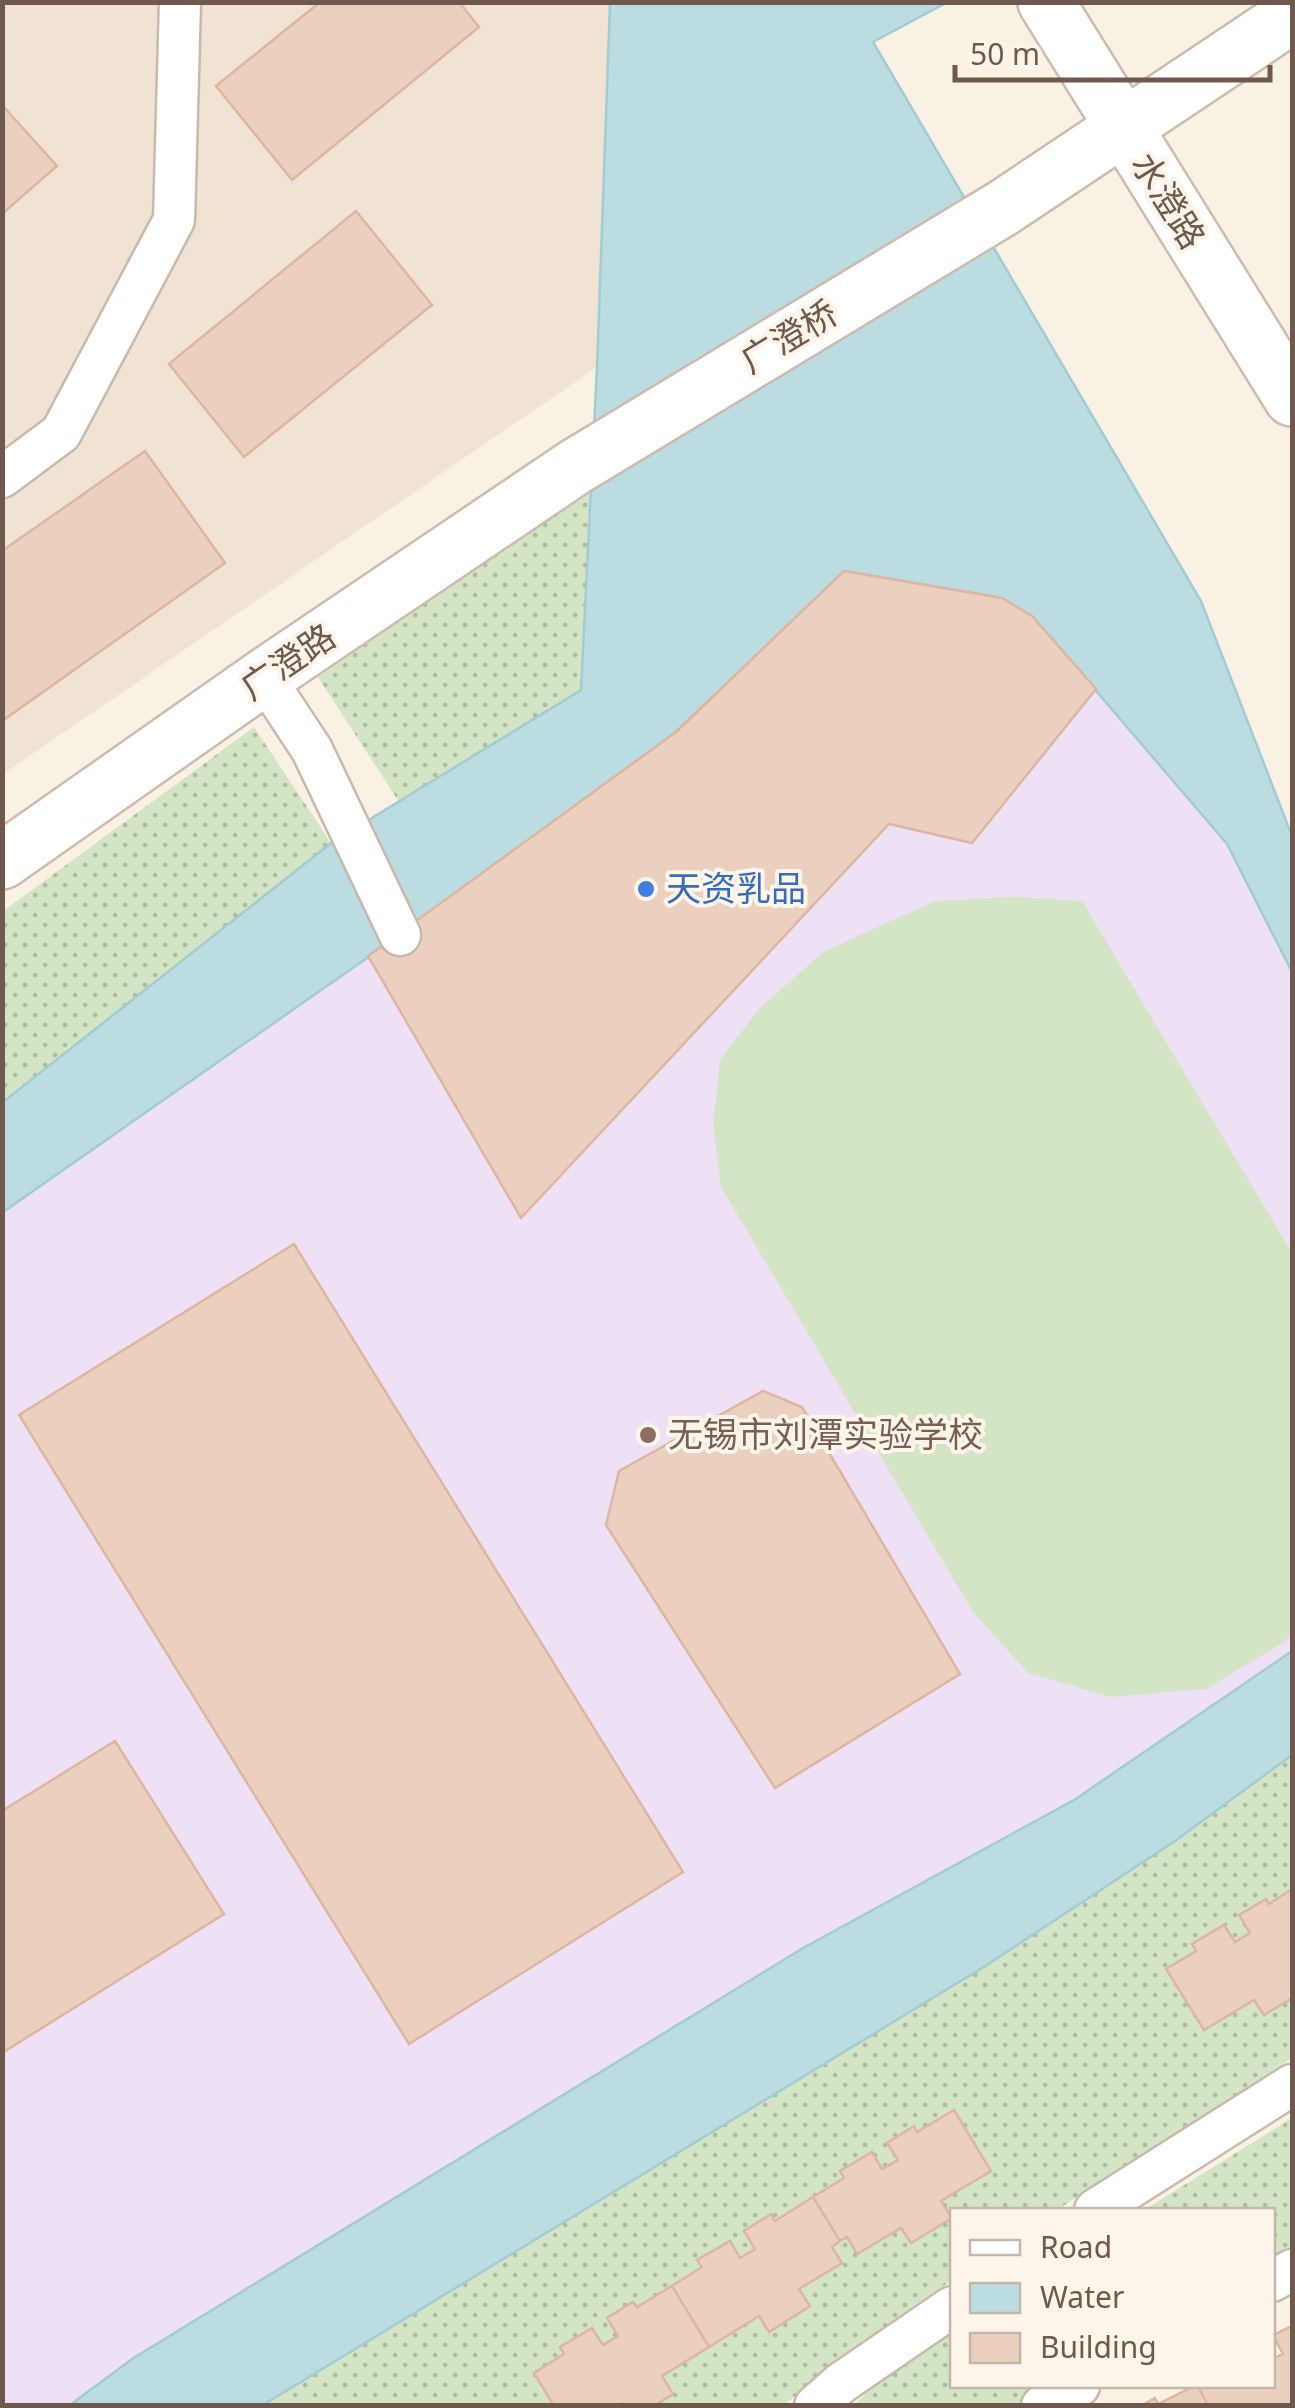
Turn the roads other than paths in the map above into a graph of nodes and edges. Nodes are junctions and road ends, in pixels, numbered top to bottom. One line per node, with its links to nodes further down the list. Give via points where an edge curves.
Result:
1 (180, 2): 7 (street, via 174,220 61,433)
2 (1046, 2): 4 (street, 水澄路)
3 (1292, 16): 4 (street, 广澄桥)
4 (1123, 130): 5 (street, 水澄路); 6 (street, 广澄桥)
5 (1292, 398)
6 (575, 466): 8 (street, 广澄路)
7 (2, 478)
8 (264, 678): 9 (street, 广澄路); 10 (street, via 312,750)
9 (2, 862)
10 (400, 935)
11 (1292, 2085): 12 (street)
12 (1099, 2208)
13 (950, 2308): 15 (street)
14 (1075, 2388): 16 (street)
15 (815, 2406)
16 (1042, 2406)

